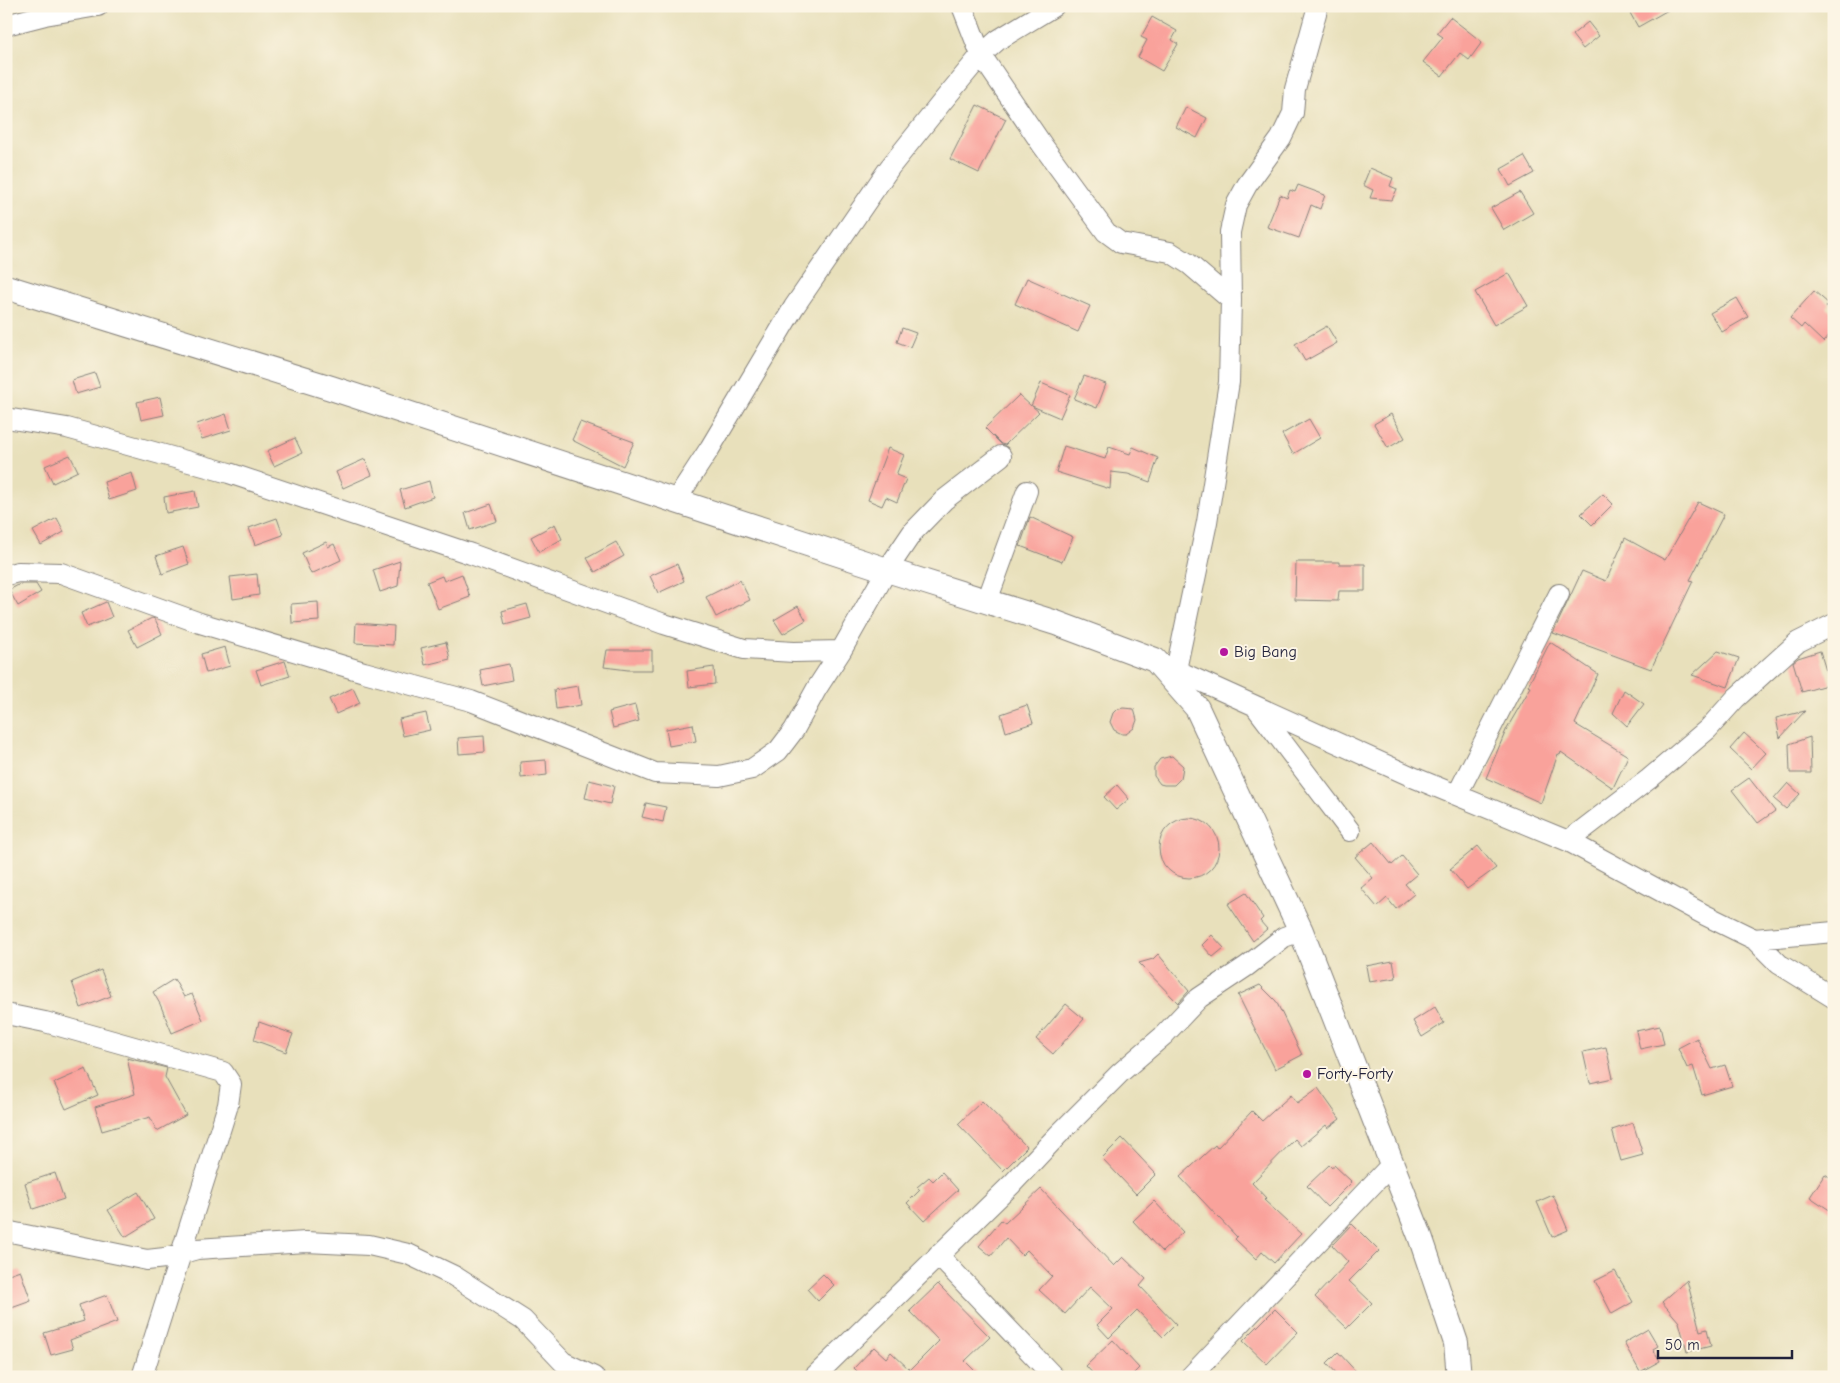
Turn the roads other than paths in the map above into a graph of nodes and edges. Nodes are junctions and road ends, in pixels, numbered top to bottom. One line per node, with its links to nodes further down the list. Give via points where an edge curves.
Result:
1 (98, 6): 5 (street, via 45,14)
2 (962, 6): 6 (street)
3 (1054, 6): 6 (street, via 998,40)
4 (1318, 6): 8 (street, via 1295,89 1293,113 1281,138 1236,204 1230,232)
5 (6, 25)
6 (981, 55): 8 (street, via 1106,232 1121,243 1170,252); 12 (street, via 890,168 794,307)
7 (6, 287): 12 (street)
8 (1231, 300): 20 (street, via 1229,382 1207,522)
9 (6, 418): 18 (street, via 67,428 229,473 744,649)
10 (1002, 456): 13 (street, via 944,500 912,533)
11 (1028, 491): 16 (street)
12 (676, 500): 13 (street)
13 (887, 570): 16 (street); 18 (street)
14 (6, 575): 18 (street, via 18,572 61,573 200,623 471,701 655,773 719,776 752,769 778,751 794,730)
15 (1559, 594): 22 (street)
16 (987, 602): 19 (street, via 1056,623)
17 (1834, 624): 24 (street, via 1798,642 1736,698 1708,729)
18 (841, 651)
19 (1155, 660): 20 (street); 25 (street, via 1197,708)
20 (1176, 670): 21 (street)
21 (1254, 705): 22 (street); 23 (street)
22 (1457, 795): 24 (street)
23 (1350, 831)
24 (1568, 841): 27 (street)
25 (1300, 931): 30 (street); 33 (street, via 1284,937 1248,966 1199,998)
26 (1834, 932): 27 (street)
27 (1754, 939): 28 (street, via 1779,964)
28 (1834, 998)
29 (6, 1014): 32 (street, via 223,1072 231,1084 228,1105)
30 (1392, 1164): 38 (street); 39 (street, via 1456,1343)
31 (6, 1231): 32 (street, via 147,1260)
32 (181, 1253): 34 (street); 35 (street, via 306,1242 369,1245 408,1254 454,1276 523,1320 563,1362)
33 (938, 1255): 36 (street); 37 (street)
34 (142, 1377)
35 (594, 1377)
36 (814, 1377)
37 (1054, 1377)
38 (1190, 1377)
39 (1458, 1377)

